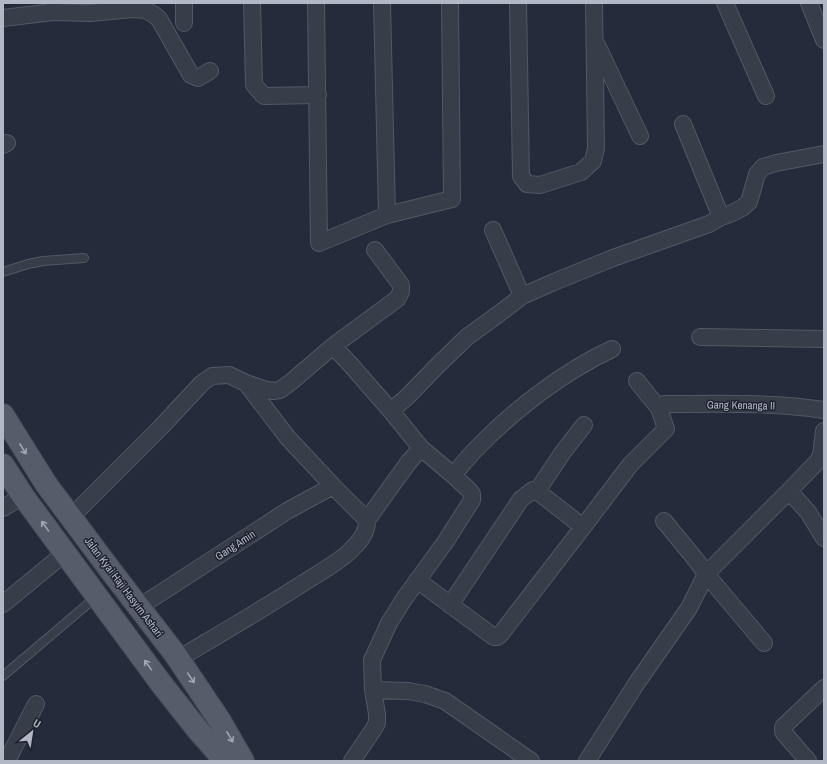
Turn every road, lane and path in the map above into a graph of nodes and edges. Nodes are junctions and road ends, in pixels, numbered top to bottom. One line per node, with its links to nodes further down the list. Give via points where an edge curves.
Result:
1 (184, 3): 12 (street)
2 (252, 3): 16 (street, via 254,85 264,96)
3 (316, 3): 16 (street)
4 (382, 3): 21 (street)
5 (450, 3): 21 (street, via 452,199)
6 (518, 3): 13 (street, via 521,176 527,184 540,185 580,172 593,161 596,148)
7 (594, 3): 13 (street)
8 (725, 3): 17 (street)
9 (809, 3): 14 (street)
10 (53, 8): 11 (street); 15 (street, via 90,13 145,10 159,19 191,75 198,78)
11 (3, 18)
12 (184, 23)
13 (594, 40): 19 (street)
14 (824, 40)
15 (210, 71)
16 (318, 95): 21 (street, via 319,243)
17 (766, 96)
18 (684, 124): 22 (street)
19 (640, 136)
20 (824, 154): 22 (street, via 763,167 757,174 749,202)
21 (387, 215)
22 (721, 217): 27 (street)
23 (493, 230): 27 (street)
24 (375, 250): 30 (street, via 401,285 401,292 397,299)
25 (84, 258): 26 (lane, via 43,261)
26 (3, 272)
27 (522, 296): 36 (street, via 467,337)
28 (700, 336): 29 (street)
29 (824, 339)
30 (332, 346): 33 (street, via 280,390 267,390); 36 (street)
31 (612, 349): 42 (street, via 592,358 558,380 515,412)
32 (636, 381): 34 (street)
33 (246, 383): 43 (street, via 288,438); 48 (street, via 230,375 212,376 202,383)
34 (659, 408): 35 (street, Gang Kenanga II, via 664,404 714,404 773,405); 51 (street, via 665,431 630,465)
35 (824, 410)
36 (391, 411): 40 (street)
37 (3, 415): 48 (main road, Jalan Kyai Haji Hasyim Ashari, one-way to 48, via 46,484)
38 (584, 425): 44 (street, via 562,452)
39 (824, 431): 45 (street, via 818,461)
40 (421, 448): 42 (street); 49 (street)
41 (3, 465): 46 (main road)
42 (453, 475): 55 (street, via 472,494 472,500)
43 (333, 486): 49 (street); 59 (street, Gang Amin, via 287,511)
44 (537, 491): 51 (street); 58 (street, via 533,490 521,498)
45 (789, 491): 52 (street, via 808,512); 54 (street)
46 (23, 496): 47 (street); 53 (main road, one-way to 46)
47 (3, 508)
48 (72, 517): 59 (main road, Jalan Kyai Haji Hasyim Ashari)
49 (367, 520): 61 (street, via 367,528 363,535 338,561)
50 (664, 521): 54 (street)
51 (583, 527): 58 (street, via 497,637)
52 (824, 538)
53 (65, 552): 56 (main road); 57 (street)
54 (706, 574): 60 (street); 71 (street, via 689,608)
55 (418, 580): 58 (street); 64 (street, via 389,623 372,660)
56 (97, 596): 62 (lane); 67 (main road, one-way to 56, via 160,682)
57 (3, 604)
58 (450, 605)
59 (139, 607): 61 (main road, Jalan Kyai Haji Hasyim Ashari)
60 (764, 643)
61 (178, 659): 68 (main road, Jalan Kyai Haji Hasyim Ashari, one-way to 68, via 220,721)
62 (3, 676)
63 (824, 688): 72 (street, via 783,727 783,732)
64 (373, 690): 69 (street, via 377,723); 70 (street, via 408,691 445,701)
65 (36, 704): 66 (street)
66 (7, 761)
67 (225, 761)
68 (243, 761)
69 (352, 761)
70 (531, 761)
71 (587, 761)
72 (808, 761)

